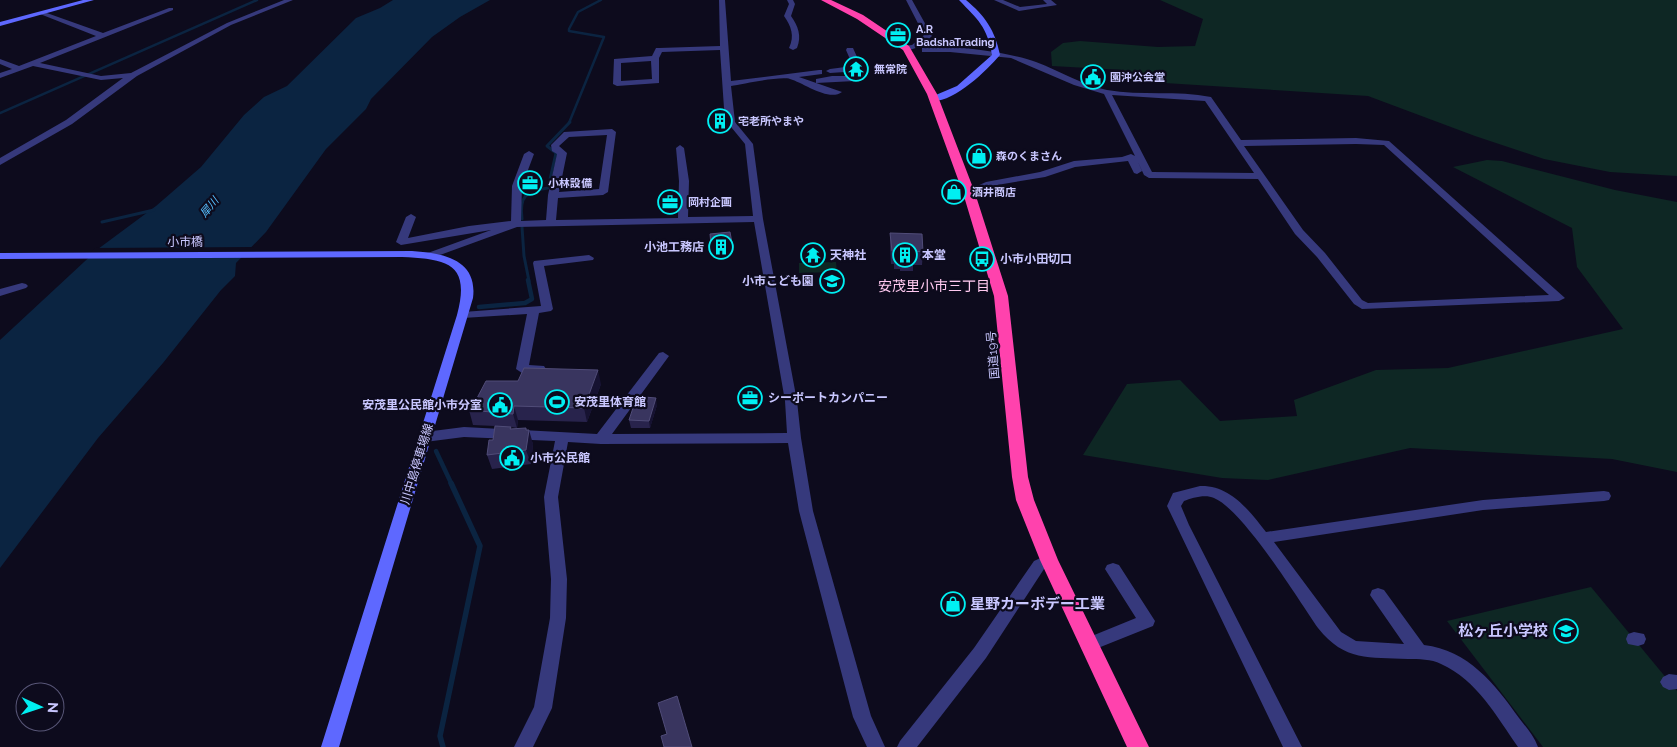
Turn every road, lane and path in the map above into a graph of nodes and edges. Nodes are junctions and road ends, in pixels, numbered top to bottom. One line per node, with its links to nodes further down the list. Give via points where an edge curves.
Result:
1 (91, 0): 11 (main road)
2 (290, 0): 26 (street, via 229,24)
3 (722, 0): 14 (street)
4 (790, 0): 15 (street, via 792,4 787,16 793,22 795,34)
5 (825, 0): 16 (highway, 国道19号, via 860,16)
6 (909, 0): 16 (street, via 928,36 914,47)
7 (962, 0): 19 (main road, via 989,27)
8 (997, 0): 9 (street, via 1019,9 1054,5)
9 (1046, 0)
10 (171, 8): 13 (street)
11 (42, 13): 12 (main road); 13 (street)
12 (0, 24)
13 (104, 36): 22 (street)
14 (724, 48): 20 (street, via 659,50); 29 (street)
15 (792, 48)
16 (906, 48): 32 (highway, 国道19号)
17 (850, 50): 23 (street, via 858,68)
18 (925, 50): 19 (street)
19 (996, 55): 31 (street, via 1012,56); 32 (main road, via 958,90)
20 (654, 58): 20 (street, via 656,81 617,84 617,61)
21 (0, 61): 24 (street)
22 (35, 64): 24 (street); 26 (street, via 101,78)
23 (842, 68): 25 (street); 28 (street, via 852,79)
24 (19, 69): 27 (street)
25 (830, 71)
26 (134, 74): 36 (street, via 69,122)
27 (0, 76)
28 (790, 76): 29 (street); 30 (street, via 830,92)
29 (726, 84): 42 (street, via 731,122 749,144)
30 (838, 92)
31 (1106, 92): 33 (street, via 1208,99); 37 (street)
32 (934, 99): 39 (highway, 国道19号)
33 (1239, 143): 38 (street); 38 (street, via 1386,143 1559,298 1366,307 1358,302 1299,232)
34 (680, 148): 43 (street, via 684,182)
35 (529, 154): 45 (street, via 518,186)
36 (0, 162)
37 (1149, 175): 38 (street); 39 (street, via 1139,175 1131,157 1128,157 1074,164 1042,175 989,184)
38 (1260, 176)
39 (969, 193): 62 (highway, 国道19号, via 991,259 1004,313 1025,500)
40 (553, 195): 40 (street, via 562,153 555,149 559,140 567,134 612,132 603,192); 44 (street)
41 (411, 217): 45 (street, via 401,242 469,228)
42 (758, 218): 43 (street); 58 (street, via 791,400)
43 (683, 220): 44 (street)
44 (551, 223): 45 (street)
45 (516, 224): 48 (street)
46 (370, 253): 47 (main road, 小市橋); 48 (main road, 川中島停車場線)
47 (0, 256)
48 (429, 256): 53 (main road, 川中島停車場線, via 445,260 466,277 468,288)
49 (589, 258): 52 (street, via 538,263 546,308)
50 (22, 286): 51 (street)
51 (0, 293)
52 (534, 309): 53 (street); 55 (street, via 522,370)
53 (463, 315): 56 (main road, 川中島停車場線)
54 (663, 356): 59 (street)
55 (542, 370)
56 (425, 437): 57 (street, via 464,432); 67 (main road, 川中島停車場線)
57 (562, 438): 59 (street); 68 (street, via 551,497 559,579 558,618 544,708)
58 (794, 438): 59 (street); 69 (street, via 806,511 824,582 862,716)
59 (601, 439)
60 (1604, 496): 61 (street, via 1483,505)
61 (1262, 538): 66 (street, via 1336,639 1354,650); 72 (street, via 1235,504 1216,492 1192,492 1178,497 1174,506)
62 (1049, 560): 65 (highway, 国道19号); 70 (street, via 1039,564 980,653)
63 (1114, 569): 65 (street, via 1147,621)
64 (1378, 594): 66 (street)
65 (1088, 645): 71 (highway, 国道19号)
66 (1419, 651): 73 (street, via 1446,657 1473,675 1484,685)
67 (330, 747)
68 (523, 747)
69 (876, 747)
70 (906, 747)
71 (1138, 747)
72 (1293, 747)
73 (1529, 747)

